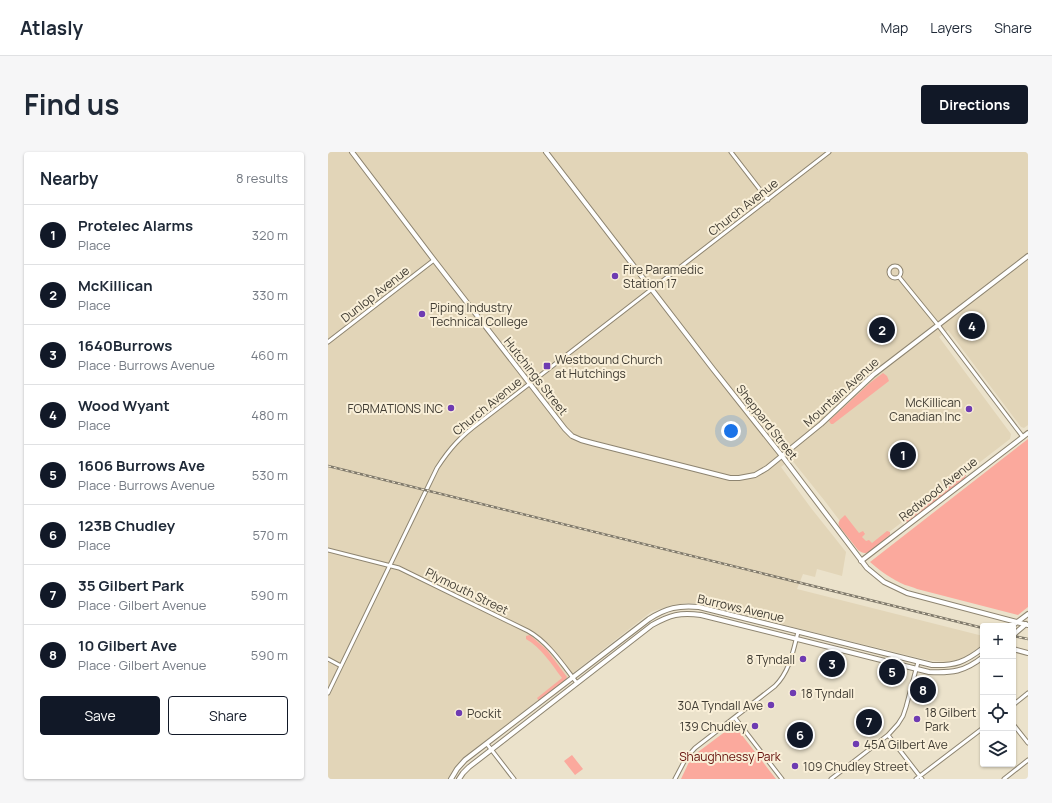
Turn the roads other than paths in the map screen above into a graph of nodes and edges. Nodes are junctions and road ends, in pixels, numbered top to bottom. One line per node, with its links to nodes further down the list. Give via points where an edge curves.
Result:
1 (352, 152): 7 (street, Hutchings Street)
2 (546, 152): 9 (street, Sheppard Street)
3 (732, 152): 5 (street)
4 (829, 152): 5 (street, Church Avenue)
5 (768, 200): 9 (street, Church Avenue)
6 (1028, 256): 10 (street, Mountain Avenue)
7 (434, 260): 11 (street, Dunlop Avenue); 12 (street, Hutchings Street)
8 (898, 277): 8 (street, via 901,273 900,268 891,266 890,276); 10 (street)
9 (652, 289): 12 (street, Church Avenue); 15 (street, Sheppard Street)
10 (938, 326): 14 (street); 15 (street, Mountain Avenue, via 873,375 821,424)
11 (328, 342)
12 (529, 384): 15 (street, Hutchings Street, via 572,436 592,444 730,478 756,475); 18 (street, Church Avenue, via 463,435 445,456)
13 (1028, 433): 14 (street, Redwood Avenue)
14 (1023, 437): 17 (street, Redwood Avenue)
15 (782, 456): 17 (street, Sheppard Street)
16 (328, 550): 18 (street, Plymouth Street)
17 (861, 561): 20 (street, Sheppard Street, via 874,575 907,593)
18 (390, 565): 31 (street, Church Avenue); 33 (street, Plymouth Street, via 532,632 549,648)
19 (1028, 614): 20 (street)
20 (1018, 622): 21 (street, Sheppard Street)
21 (1027, 624): 23 (street)
22 (798, 632): 24 (street); 30 (street, Burrows Avenue); 33 (street, Burrows Avenue, via 699,607 675,607 649,619)
23 (1016, 632)
24 (796, 639): 32 (street, Burrows Avenue); 34 (street, Burrows Avenue, via 701,615 677,614 652,625); 38 (street, via 790,663 782,678)
25 (980, 650): 30 (street, Burrows Avenue, via 959,663 932,665)
26 (1016, 650): 27 (street)
27 (1028, 653)
28 (980, 659): 32 (street, Burrows Avenue, via 962,670 946,673)
29 (328, 660): 31 (street)
30 (918, 662): 32 (street)
31 (341, 666): 35 (street, Church Avenue)
32 (916, 669): 41 (street, via 904,712)
33 (573, 678): 34 (street, Plymouth Street); 43 (street, Burrows Avenue)
34 (577, 683): 44 (street, Burrows Avenue)
35 (328, 693)
36 (1028, 693): 37 (street)
37 (1016, 703)
38 (735, 718): 50 (street, via 690,753); 51 (street)
39 (1016, 728): 42 (street)
40 (980, 730): 46 (street)
41 (888, 735): 46 (street); 52 (street)
42 (1028, 743)
43 (487, 744): 44 (street); 47 (street, Burrows Avenue, via 465,760)
44 (491, 750): 48 (street, Burrows Avenue, via 469,767); 49 (street)
45 (1028, 760): 54 (street)
46 (921, 778): 53 (street)
47 (451, 779)
48 (459, 779)
49 (514, 779)
50 (675, 779)
51 (782, 779)
52 (831, 779)
53 (916, 779)
54 (1004, 779)

